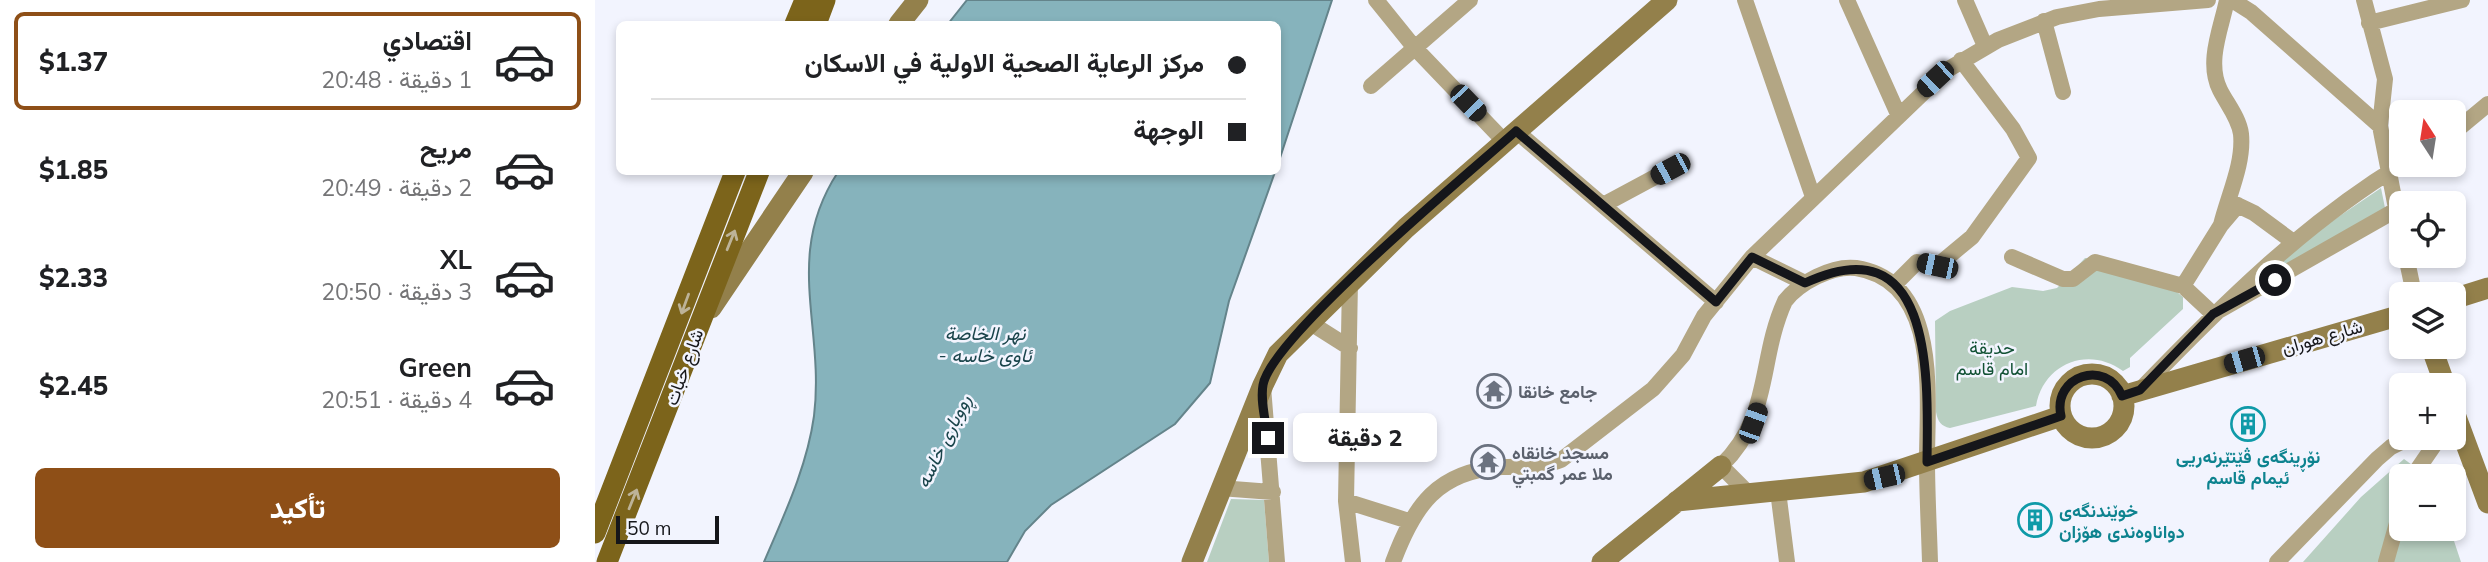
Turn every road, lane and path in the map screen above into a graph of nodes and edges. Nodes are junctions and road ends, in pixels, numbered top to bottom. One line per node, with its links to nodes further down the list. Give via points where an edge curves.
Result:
1 (805, 0): 14 (main road)
2 (825, 0): 15 (main road)
3 (918, 0): 16 (street)
4 (1376, 0): 20 (street)
5 (1470, 0): 20 (street)
6 (1667, 0): 28 (street)
7 (1745, 0): 35 (street)
8 (1847, 0): 25 (street)
9 (1965, 0): 19 (street)
10 (2208, 0): 17 (street, via 2086,10)
11 (2230, 0): 27 (street, via 2251,12); 36 (street, via 2213,68 2241,137)
12 (2364, 0): 18 (street)
13 (2462, 0): 18 (street)
14 (796, 21)
15 (817, 21)
16 (901, 21)
17 (2044, 21): 19 (street); 23 (street)
18 (2369, 23): 27 (street, via 2386,86)
19 (1985, 46): 21 (street)
20 (1414, 47): 22 (street); 28 (street)
21 (1961, 60): 25 (street); 44 (street, via 2029,158 1972,237 1937,266 1917,262)
22 (1371, 86)
23 (2063, 92)
24 (2488, 104): 26 (street)
25 (1898, 114): 35 (street)
26 (2466, 122)
27 (2380, 126): 29 (street)
28 (1510, 136): 37 (street); 42 (street)
29 (2389, 151)
30 (1670, 169): 37 (street)
31 (2389, 172): 39 (street)
32 (734, 175): 69 (main road, شارع خبات, one-way to 69)
33 (758, 175): 52 (main road, شارع خبات, one-way to 33)
34 (801, 175): 52 (street)
35 (1813, 198): 40 (street)
36 (2233, 202): 39 (street); 45 (street)
37 (1603, 205): 48 (street)
38 (2389, 214): 49 (street)
39 (2292, 241): 49 (street)
40 (1752, 257): 43 (street); 48 (street)
41 (2012, 257): 45 (street, via 2063,279 2073,279 2095,262)
42 (1350, 281): 51 (street); 53 (street)
43 (1805, 283): 44 (street, via 1849,268); 60 (street, via 1790,294 1781,310 1753,423)
44 (1895, 284): 59 (street, via 1909,304 1924,351)
45 (2183, 286): 49 (street)
46 (2488, 288): 47 (street)
47 (2466, 295)
48 (1716, 302): 68 (street, via 1665,377 1567,456 1546,465 1488,469 1456,479 1429,497)
49 (2213, 314): 55 (street)
50 (2389, 318): 55 (street, شارع هوران)
51 (1309, 322): 53 (street); 54 (street, via 1278,354)
52 (700, 324): 71 (main road, شارع خبات, one-way to 52)
53 (1350, 348): 65 (street)
54 (1263, 385): 61 (street); 63 (street)
55 (2131, 393): 56 (street, via 2122,417 2103,435 2078,434); 56 (street, via 2104,376 2083,375 2063,391)
56 (2061, 416): 59 (street)
57 (2466, 447): 67 (street)
58 (2389, 450): 79 (street)
59 (1927, 462): 62 (street, via 1864,482); 78 (street)
60 (1721, 466): 64 (street); 66 (street)
61 (1220, 488): 63 (street); 72 (street)
62 (1778, 491): 64 (street); 77 (street)
63 (1273, 492): 73 (street)
64 (1749, 494): 66 (street)
65 (1346, 501): 68 (street); 74 (street)
66 (1677, 501): 76 (street)
67 (2488, 503)
68 (1409, 521): 75 (street)
69 (595, 533)
70 (2392, 541): 80 (street)
71 (607, 562)
72 (1192, 562)
73 (1277, 562)
74 (1353, 562)
75 (1393, 562)
76 (1603, 562)
77 (1787, 562)
78 (1930, 562)
79 (2277, 562)
80 (2386, 562)

